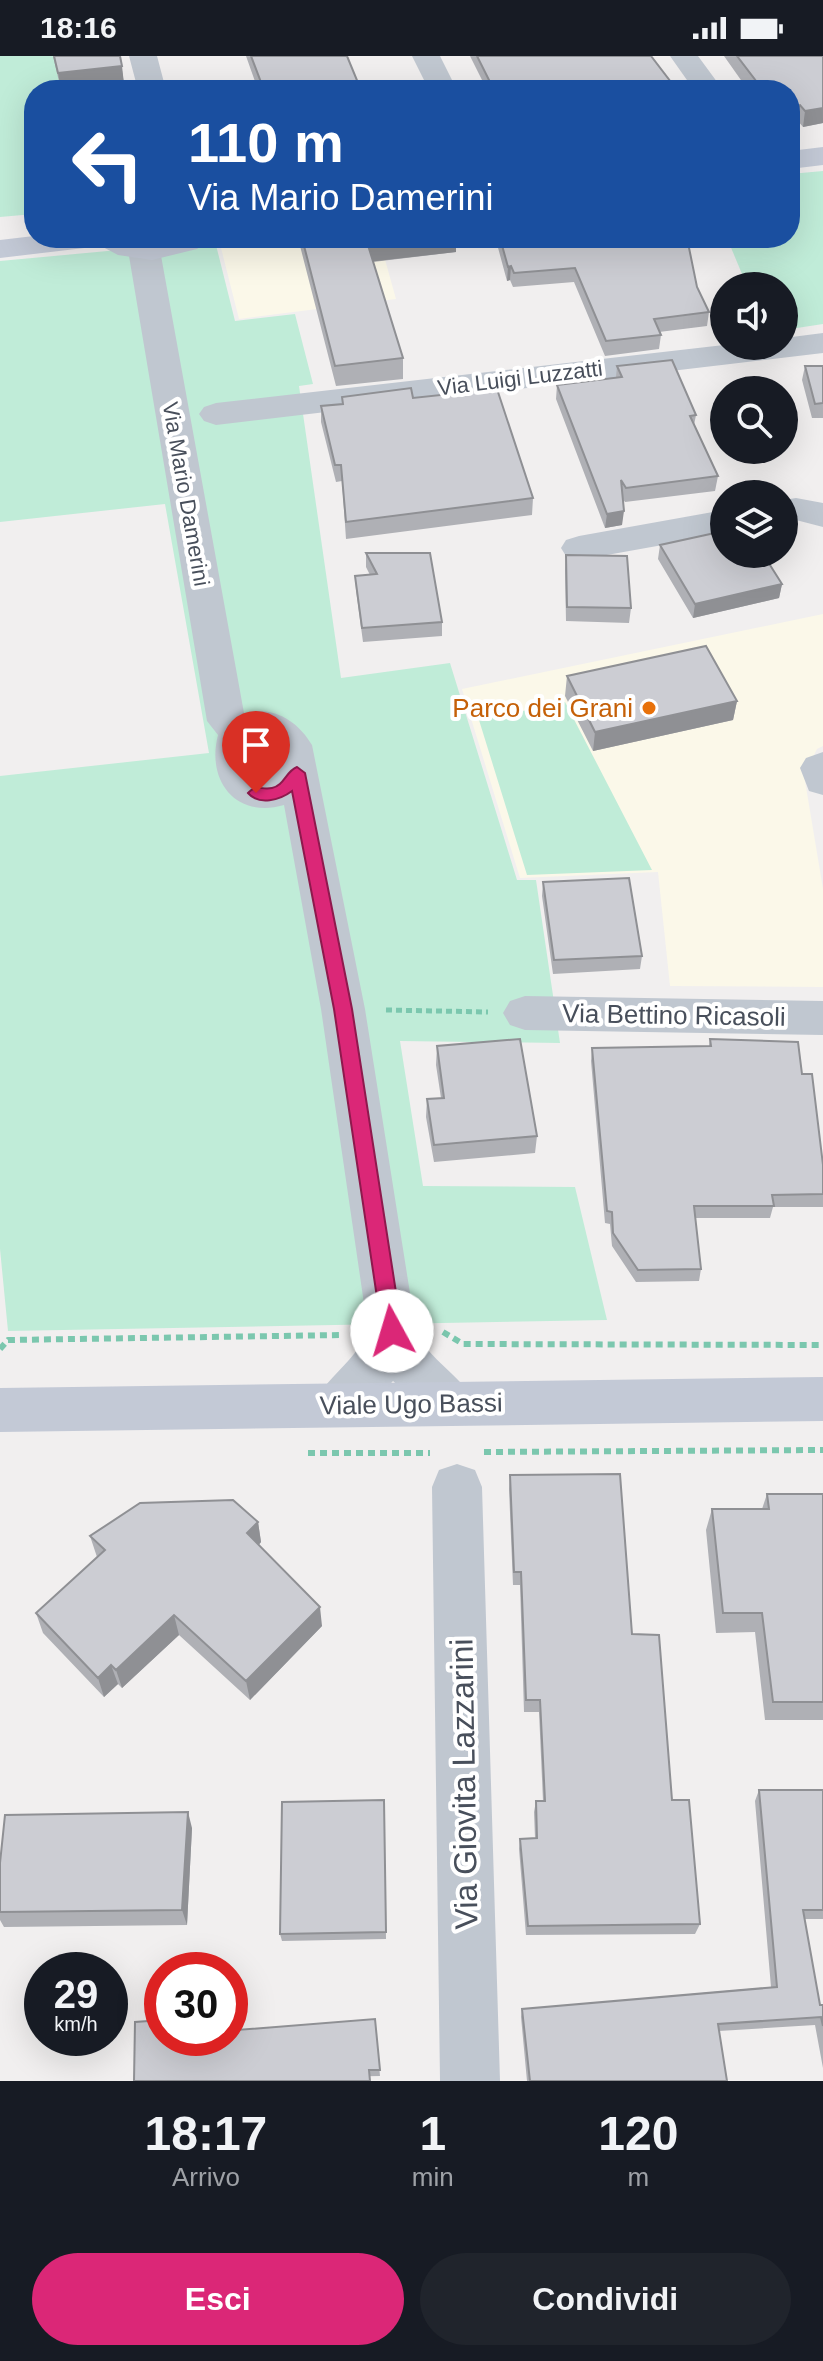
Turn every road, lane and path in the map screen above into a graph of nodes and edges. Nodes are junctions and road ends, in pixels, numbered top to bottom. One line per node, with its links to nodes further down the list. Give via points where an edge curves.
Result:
1 (426, 56): 3 (street)
2 (684, 56): 4 (street)
3 (438, 80)
4 (702, 80)
5 (823, 156): 6 (main road)
6 (800, 159)
7 (24, 246): 10 (main road)
8 (126, 248): 11 (main road)
9 (167, 248): 11 (main road)
10 (0, 249)
11 (144, 250): 18 (street, Via Mario Damerini, via 226,721)
12 (823, 343): 13 (street, Via Luigi Luzzatti)
13 (216, 414)
14 (798, 509): 15 (street)
15 (823, 515)
16 (710, 525): 17 (street)
17 (579, 548)
18 (240, 732): 19 (street, via 264,723 285,732 293,745); 19 (street, via 234,743 241,784 256,793 274,794)
19 (297, 773): 20 (street)
20 (343, 1009): 21 (path); 23 (street)
21 (525, 1013): 22 (street, Via Bettino Ricasoli)
22 (823, 1018)
23 (368, 1333): 26 (path, via 8,1340); 28 (street); 29 (street, via 382,1358 366,1382)
24 (463, 1344): 25 (path)
25 (823, 1345)
26 (0, 1349)
27 (823, 1399): 28 (main road, Viale Ugo Bassi)
28 (449, 1402): 29 (main road, Viale Ugo Bassi)
29 (338, 1405): 30 (main road, Viale Ugo Bassi)
30 (0, 1410)
31 (823, 1450): 33 (path)
32 (299, 1453): 33 (path)
33 (456, 1464): 34 (street, Via Giovita Lazzarini)
34 (470, 2081)

